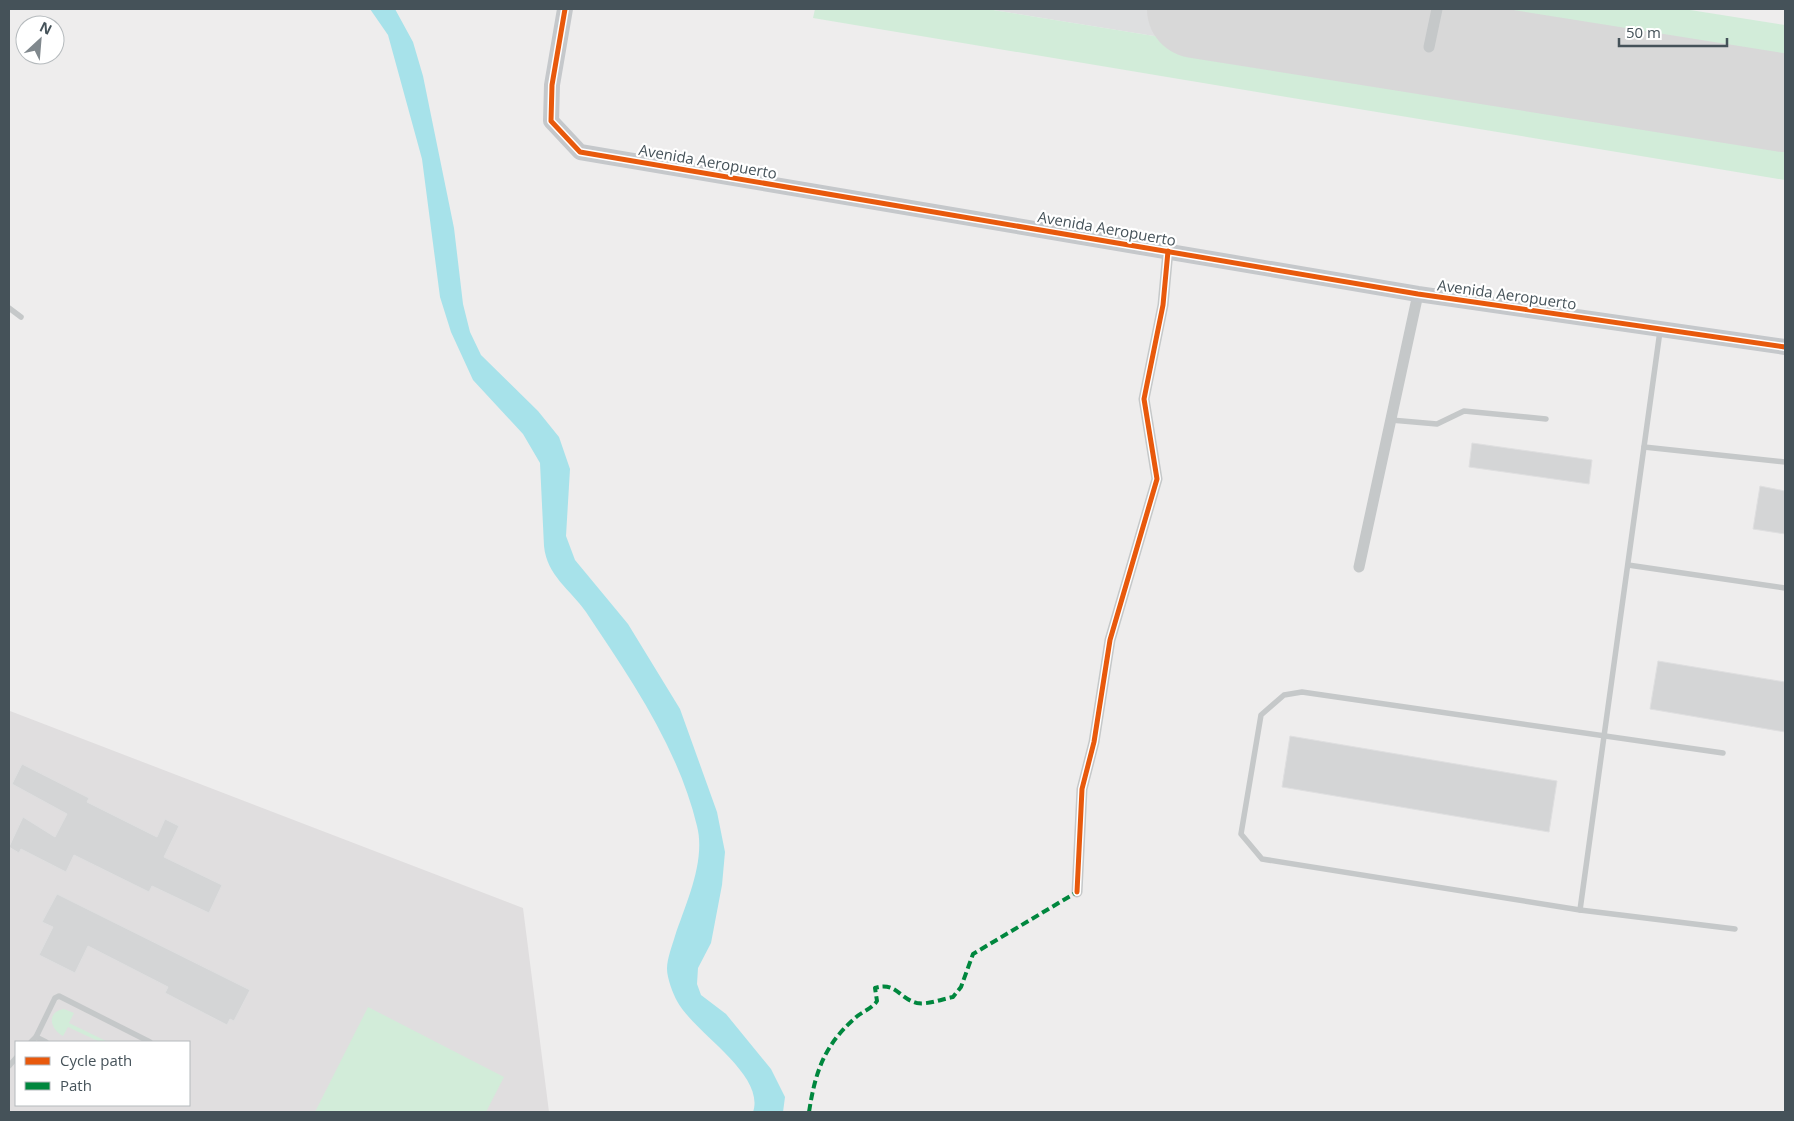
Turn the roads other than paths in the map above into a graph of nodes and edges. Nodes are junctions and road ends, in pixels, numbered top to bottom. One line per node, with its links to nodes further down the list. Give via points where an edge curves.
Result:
1 (565, 9): 4 (street, Avenida Aeropuerto, via 552,85 551,121 580,152)
2 (1438, 9): 3 (street)
3 (1429, 47)
4 (1168, 251): 5 (street, Avenida Aeropuerto); 19 (street, via 1163,305 1144,398 1157,479 1110,640 1094,742 1082,789)
5 (1418, 294): 8 (street, Avenida Aeropuerto); 11 (street)
6 (9, 308): 7 (lane)
7 (22, 317)
8 (1661, 329): 9 (street, Avenida Aeropuerto); 12 (lane)
9 (1785, 347)
10 (1546, 419): 11 (lane, via 1464,411 1438,424)
11 (1391, 420): 15 (street)
12 (1644, 447): 13 (lane); 14 (lane)
13 (1785, 462)
14 (1628, 565): 16 (lane); 17 (lane)
15 (1359, 567)
16 (1785, 588)
17 (1605, 737): 18 (lane); 20 (lane); 20 (lane, via 1302,692 1284,696 1262,715 1241,834 1262,859)
18 (1723, 753)
19 (1077, 892)
20 (1580, 910): 21 (lane)
21 (1735, 928)
22 (33, 1040): 23 (lane, via 54,998 59,996)
23 (148, 1041)

